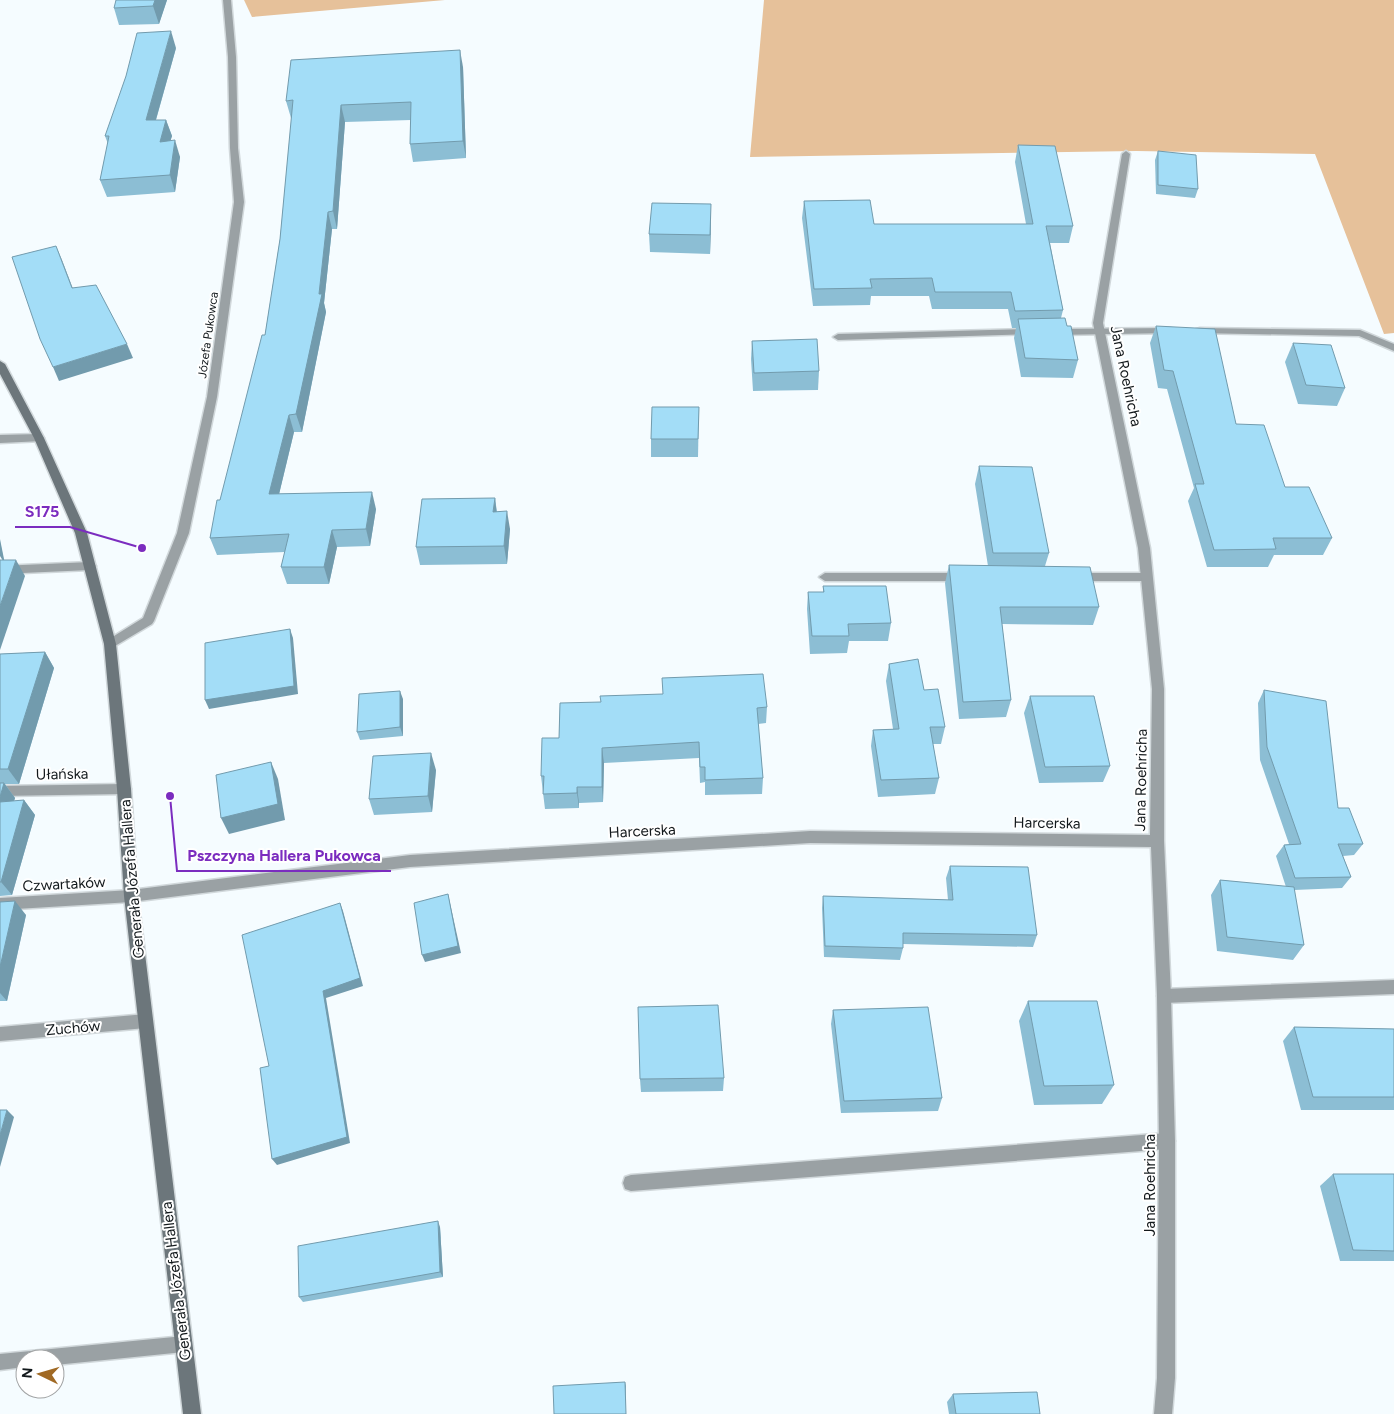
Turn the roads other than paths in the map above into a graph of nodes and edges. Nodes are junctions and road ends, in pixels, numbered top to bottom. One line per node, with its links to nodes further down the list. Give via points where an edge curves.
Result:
1 (227, 0): 15 (street, Józefa Pukowca, via 239,202 212,397 183,533 148,620)
2 (1126, 154): 3 (street, Jana Roehricha)
3 (1099, 331): 4 (street); 5 (street, via 1360,332); 14 (street, Jana Roehricha, via 1144,548)
4 (838, 337)
5 (1394, 348)
6 (0, 364): 8 (street, Generała Józefa Hallera)
7 (0, 438): 8 (street)
8 (39, 438): 9 (street, Generała Józefa Hallera, via 82,533)
9 (90, 566): 10 (street); 15 (street, Generała Józefa Hallera)
10 (0, 570)
11 (825, 577): 12 (street)
12 (971, 577)
13 (1058, 577): 14 (street)
14 (1146, 577): 18 (street, Jana Roehricha, via 1158,689)
15 (110, 644): 16 (street, Generała Józefa Hallera)
16 (124, 789): 17 (street, Ułańska); 19 (street, Generała Józefa Hallera)
17 (0, 791)
18 (1157, 841): 19 (street, Harcerska, via 810,837 410,861); 22 (street, Jana Roehricha)
19 (130, 896): 20 (street, Czwartaków); 23 (street, Generała Józefa Hallera)
20 (0, 904)
21 (1394, 986): 22 (street)
22 (1164, 996): 25 (street, Jana Roehricha)
23 (146, 1021): 24 (street, Zuchów); 27 (street, Generała Józefa Hallera)
24 (0, 1034)
25 (1167, 1141): 26 (street); 32 (street, Jana Roehricha)
26 (631, 1183)
27 (184, 1344): 28 (street); 31 (street, Generała Józefa Hallera)
28 (65, 1356)
29 (15, 1361): 30 (street)
30 (0, 1362)
31 (192, 1414)
32 (1163, 1414)

